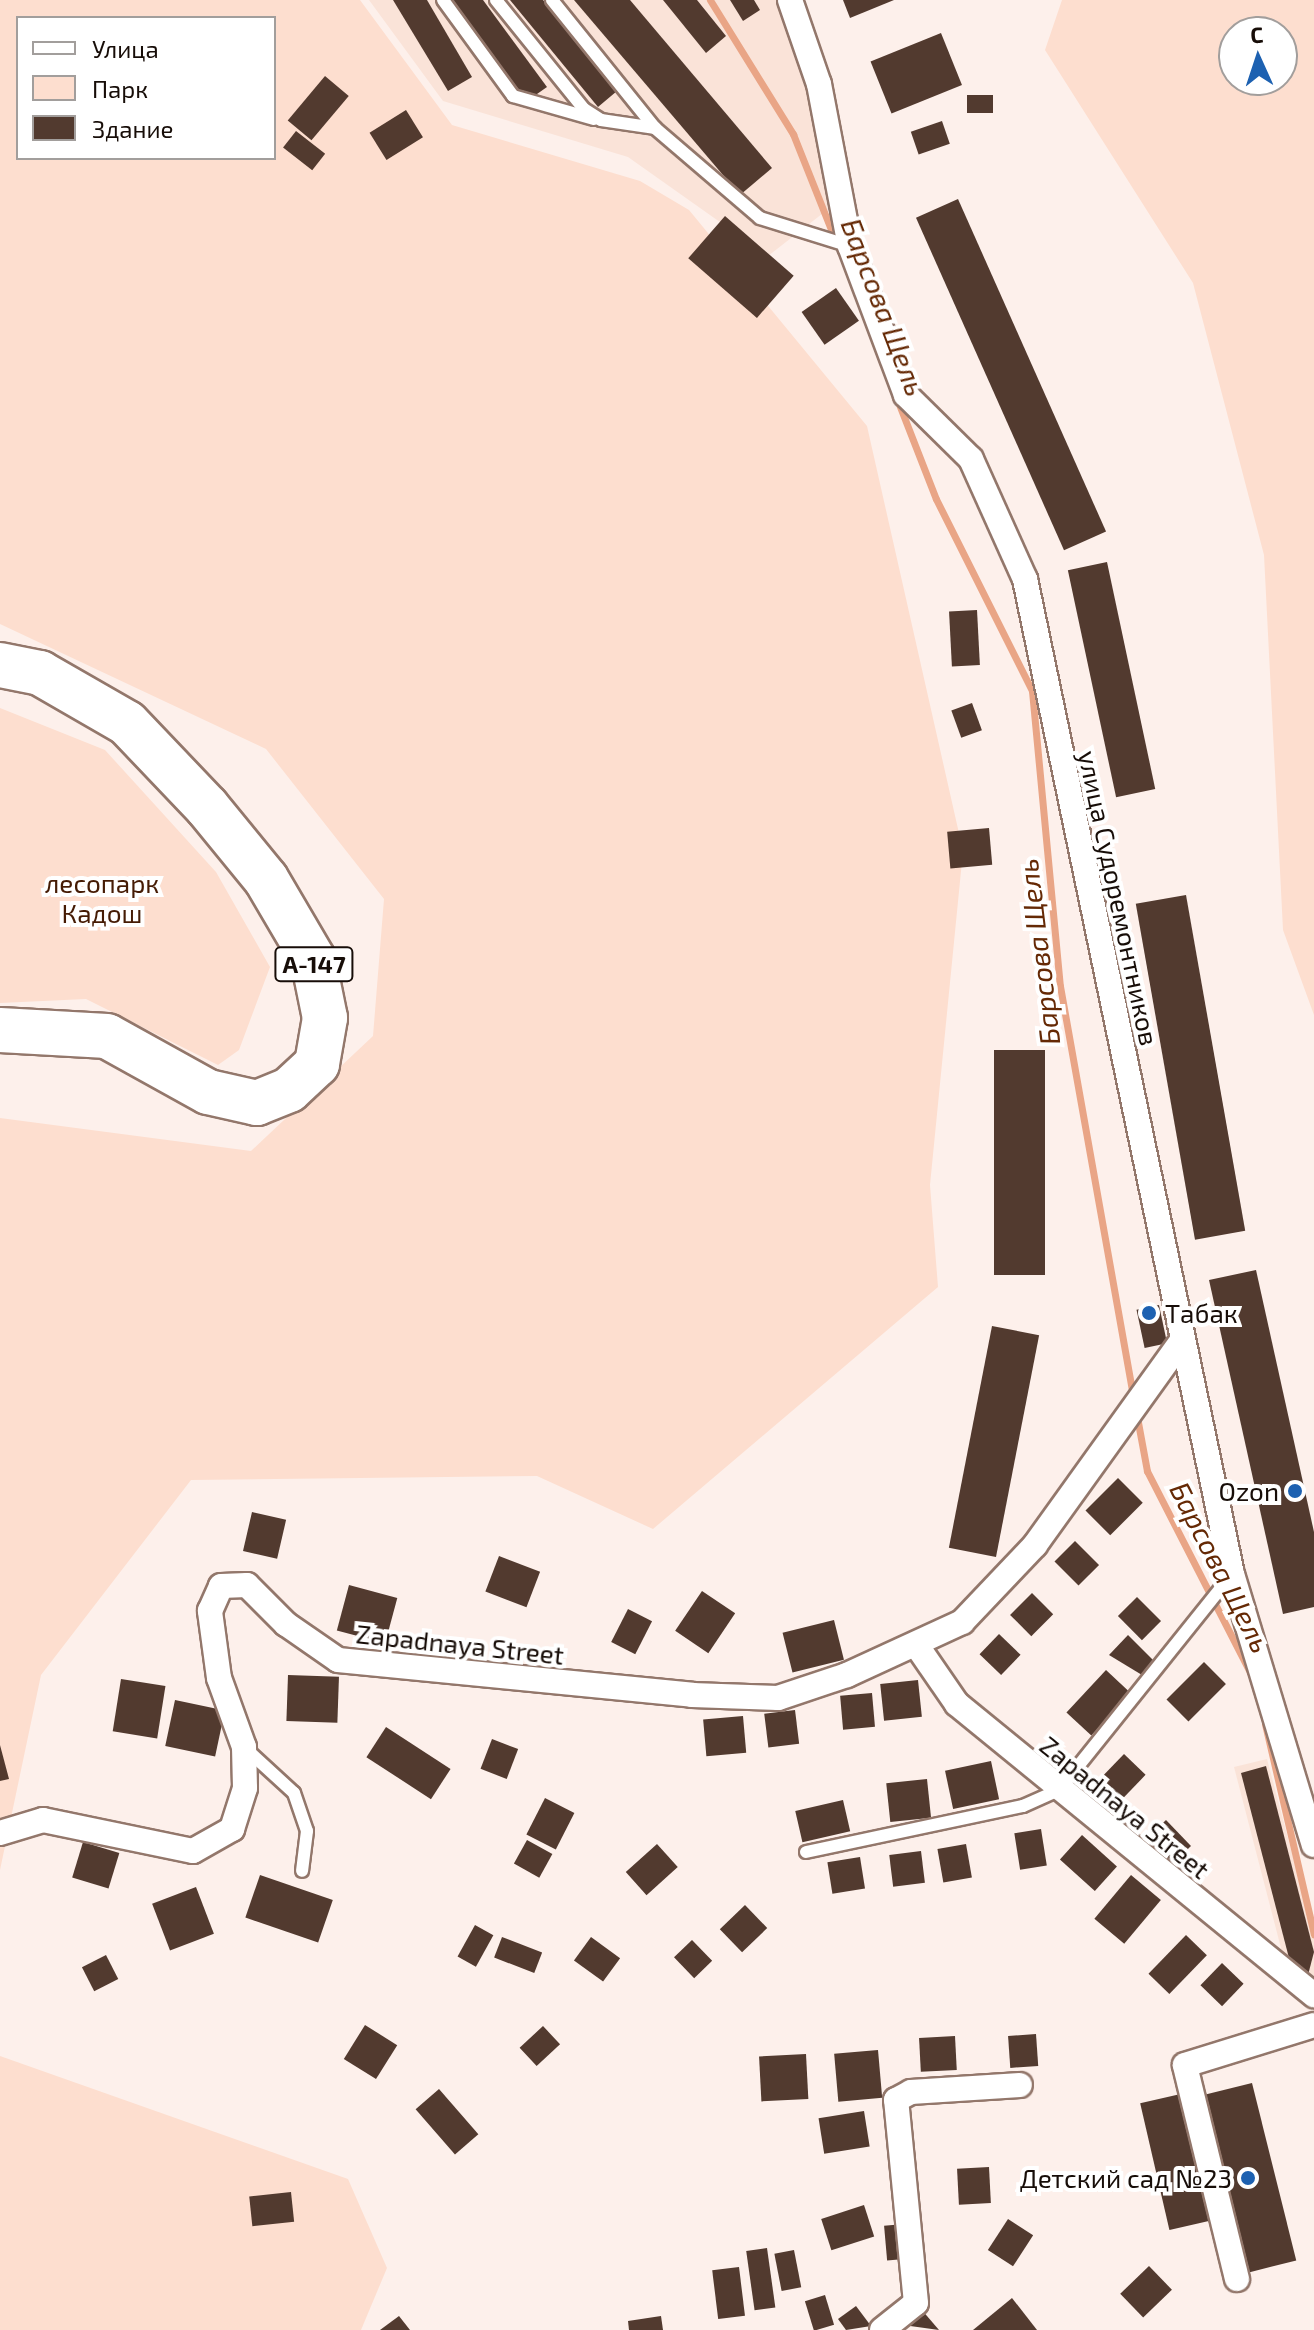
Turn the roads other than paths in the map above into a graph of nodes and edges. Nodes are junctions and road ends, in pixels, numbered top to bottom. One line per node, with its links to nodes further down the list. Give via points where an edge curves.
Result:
1 (443, 0): 5 (lane, via 513,96 529,107)
2 (496, 0): 5 (lane)
3 (552, 0): 6 (lane)
4 (790, 0): 7 (street, улица Судоремонтников, via 819,84)
5 (601, 120): 6 (lane)
6 (655, 128): 7 (lane, via 760,218)
7 (850, 246): 10 (street, улица Судоремонтников, via 906,395 971,459 1025,579)
8 (0, 665): 9 (highway, А-147, via 40,673 127,723 207,807 266,879 313,959 325,1018 317,1064 289,1090 257,1103 208,1092 107,1036)
9 (0, 1030)
10 (1181, 1342): 11 (street, улица Судоремонтников); 12 (street, Zapadnaya Street, via 1035,1545 962,1622)
11 (1232, 1574): 14 (lane); 16 (street, улица Судоремонтников)
12 (917, 1646): 13 (street, Zapadnaya Street, via 778,1698 617,1689 338,1660 286,1624 247,1585 221,1586 210,1611 213,1638); 14 (street, Zapadnaya Street, via 957,1704)
13 (244, 1747): 15 (street, Zapadnaya Street, via 245,1788 232,1829 193,1851 43,1820); 18 (lane, via 294,1793 307,1831)
14 (1059, 1790): 17 (lane, via 1023,1806); 19 (street, Zapadnaya Street)
15 (0, 1833)
16 (1314, 1845)
17 (806, 1852)
18 (302, 1871)
19 (1314, 1995)
20 (1314, 2025): 22 (street, via 1185,2065)
21 (1020, 2085): 23 (street, via 911,2092 896,2100 916,2303)
22 (1237, 2279)
23 (882, 2330)

